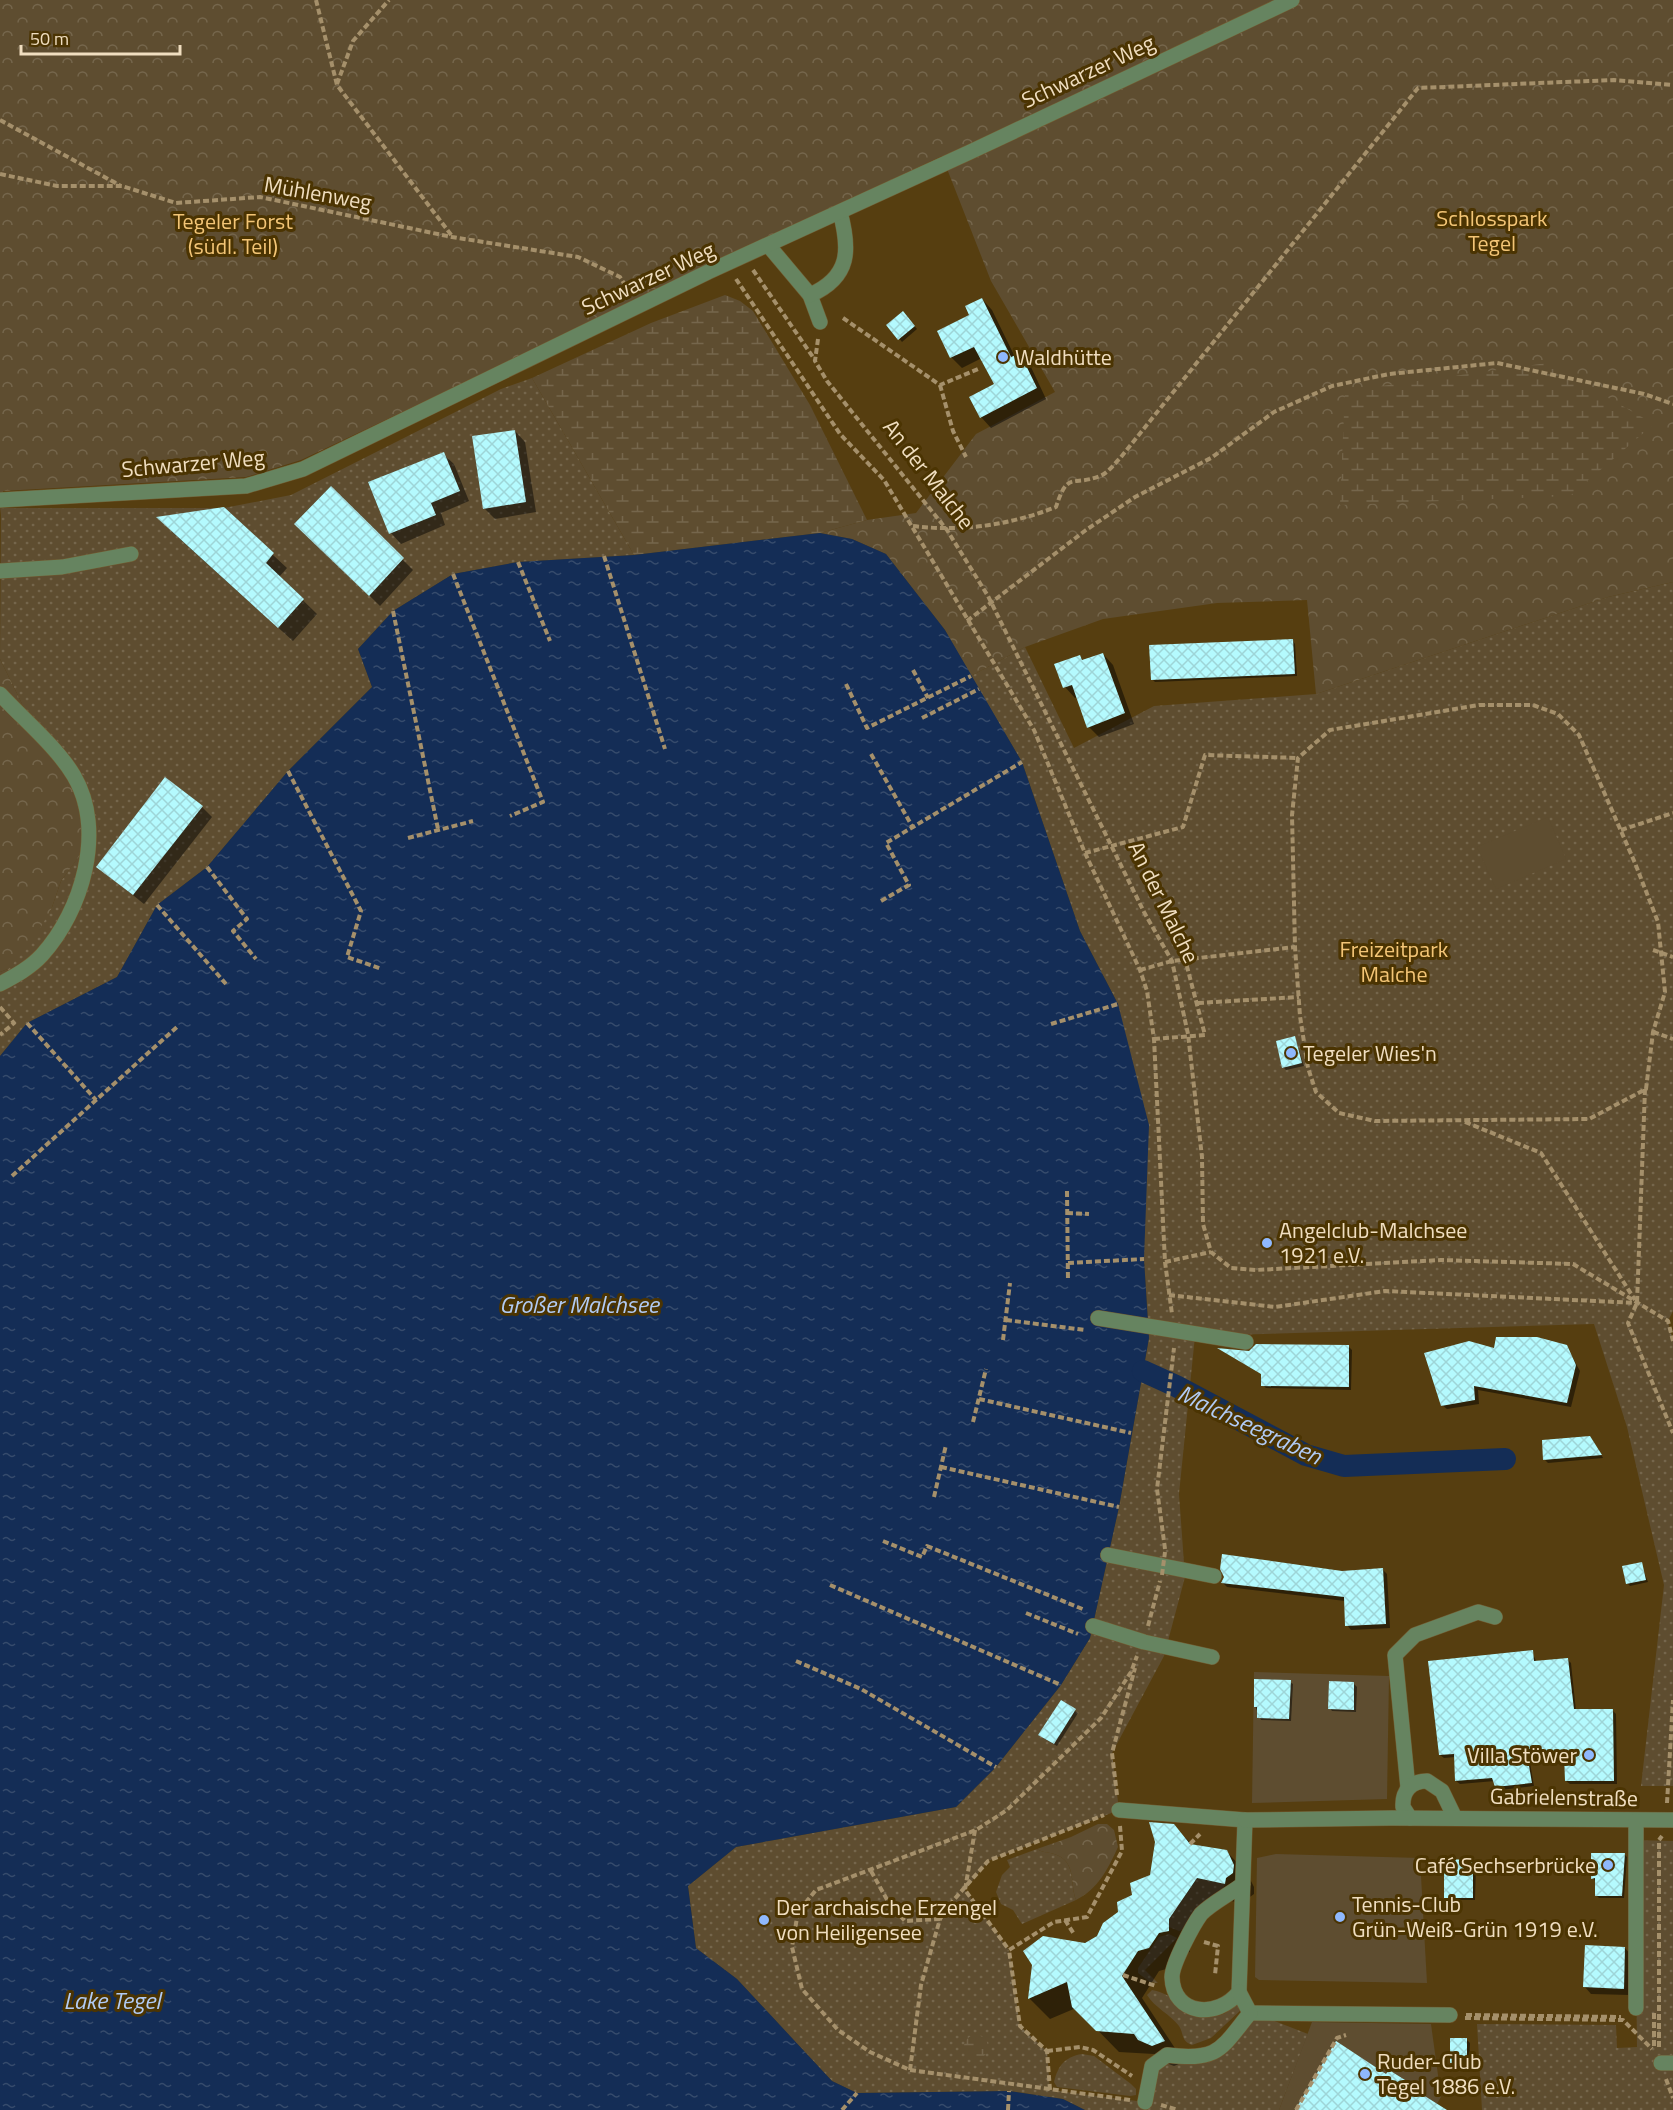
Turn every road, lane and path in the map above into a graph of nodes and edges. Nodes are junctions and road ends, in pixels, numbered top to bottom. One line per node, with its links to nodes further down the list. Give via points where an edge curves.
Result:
1 (315, 0): 4 (path)
2 (389, 0): 4 (path, via 353,41)
3 (1292, 0): 9 (street, Schwarzer Weg)
4 (337, 85): 10 (path)
5 (1673, 85): 25 (path, via 1614,80 1418,88 1121,457 1102,475 1071,480 1062,489 1056,507 1025,520)
6 (0, 120): 8 (path)
7 (0, 174): 8 (path, Mühlenweg, via 57,186)
8 (122, 186): 10 (path, Mühlenweg, via 176,203 260,197)
9 (840, 212): 11 (street, Schwarzer Weg); 15 (street, via 848,255 838,275)
10 (452, 237): 14 (path, Mühlenweg, via 578,257 620,277)
11 (768, 244): 12 (street, Schwarzer Weg); 15 (street)
12 (744, 257): 18 (path, An der Malche); 23 (street, Schwarzer Weg, via 278,478 246,486)
13 (736, 278): 24 (path, via 840,434 884,480)
14 (630, 292)
15 (810, 295): 17 (street)
16 (843, 318): 20 (path)
17 (820, 322): 18 (path)
18 (815, 361): 25 (path, An der Malche)
19 (978, 369): 20 (path)
20 (940, 385): 22 (path, via 953,430)
21 (1673, 404): 31 (path, via 1644,394 1497,363 1389,374 1332,386 1274,412 1211,458 1135,498)
22 (966, 457)
23 (1, 499)
24 (912, 526): 25 (path); 33 (path)
25 (947, 530): 31 (path, An der Malche)
26 (131, 554): 29 (street, via 62,567)
27 (604, 556): 42 (path)
28 (518, 562): 34 (path)
29 (0, 571)
30 (453, 574): 48 (path, via 543,802)
31 (992, 603): 33 (path); 54 (path, An der Malche)
32 (393, 611): 51 (path)
33 (967, 621): 55 (path, via 1034,730)
34 (550, 640)
35 (913, 670): 40 (path)
36 (971, 676): 40 (path)
37 (846, 684): 40 (path, via 867,728)
38 (979, 690): 41 (path)
39 (0, 694): 68 (street, via 73,775 88,825 84,873 66,922 42,956)
40 (928, 698)
41 (922, 718)
42 (665, 749)
43 (871, 754): 50 (path)
44 (1298, 758): 52 (path, via 1330,730 1479,705 1533,705 1558,714 1579,735); 54 (path, via 1205,755 1183,827); 59 (path, via 1292,815)
45 (1022, 762): 50 (path)
46 (288, 771): 66 (path, via 361,911 347,957)
47 (1673, 813): 52 (path)
48 (510, 816)
49 (473, 821): 51 (path)
50 (912, 826): 57 (path, via 886,843 909,885)
51 (438, 829): 53 (path)
52 (1621, 830): 61 (path, via 1658,922)
53 (408, 838)
54 (1112, 845): 55 (path); 65 (path, An der Malche)
55 (1084, 853): 67 (path)
56 (207, 867): 63 (path, via 247,920 233,931)
57 (881, 901)
58 (157, 905): 69 (path)
59 (1295, 947): 64 (path); 70 (path)
60 (1653, 950): 61 (path)
61 (1661, 951): 62 (path); 77 (path, via 1665,992)
62 (1673, 957)
63 (256, 959)
64 (1185, 959): 65 (path); 71 (path)
65 (1172, 961): 67 (path); 78 (path, An der Malche)
66 (382, 969)
67 (1140, 970): 80 (path)
68 (0, 984)
69 (226, 984)
70 (1299, 997): 71 (path); 84 (path, via 1308,1068 1317,1092 1339,1113 1375,1121)
71 (1197, 1003): 78 (path, via 1205,1035)
72 (1118, 1004): 75 (path)
73 (0, 1007): 79 (path, via 14,1023)
74 (27, 1023): 83 (path)
75 (1051, 1024)
76 (178, 1026): 83 (path)
77 (1653, 1032): 81 (path); 82 (path)
78 (1188, 1034): 80 (path); 89 (path, An der Malche, via 1202,1156 1203,1224)
79 (0, 1035)
80 (1154, 1039): 91 (path)
81 (1673, 1039)
82 (1646, 1089): 84 (path, via 1589,1119); 95 (path)
83 (96, 1100): 85 (path)
84 (1461, 1121): 95 (path, via 1541,1153)
85 (12, 1176)
86 (1067, 1191): 87 (path)
87 (1067, 1213): 88 (path); 92 (path)
88 (1089, 1214)
89 (1211, 1252): 91 (path); 95 (path, via 1231,1268 1256,1270 1430,1260 1573,1264)
90 (1144, 1259): 92 (path)
91 (1166, 1262): 95 (path, via 1169,1295 1275,1307 1386,1291)
92 (1068, 1263): 93 (path)
93 (1068, 1281)
94 (1010, 1283): 96 (path)
95 (1637, 1303): 99 (path, via 1668,1321); 106 (path, via 1628,1323)
96 (1006, 1320): 97 (path); 98 (path)
97 (1096, 1324): 100 (street)
98 (1003, 1340)
99 (1673, 1341)
100 (1246, 1342)
101 (986, 1369): 103 (path)
102 (1172, 1371): 118 (path, bridge, via 1157,1489 1165,1552)
103 (979, 1399): 104 (path); 105 (path)
104 (974, 1422)
105 (1131, 1433)
106 (1673, 1433)
107 (946, 1445): 108 (path)
108 (941, 1467): 109 (path); 110 (path)
109 (934, 1497)
110 (1119, 1507)
111 (883, 1541): 117 (path, via 922,1557 927,1546)
112 (1108, 1555): 113 (street)
113 (1214, 1576)
114 (830, 1585): 121 (path)
115 (1026, 1613): 117 (path)
116 (1495, 1617): 124 (street, via 1478,1612 1415,1635 1395,1655)
117 (1089, 1625): 118 (street)
118 (1144, 1642): 119 (street); 126 (path, via 1112,1753); 133 (path, via 1131,1672 1101,1718 1007,1810)
119 (1212, 1657)
120 (796, 1661): 123 (path, via 861,1689)
121 (1061, 1685)
122 (1673, 1700): 125 (path)
123 (996, 1767)
124 (1408, 1788): 127 (street, via 1403,1801); 128 (street, via 1419,1781 1434,1783)
125 (1667, 1803)
126 (1119, 1809): 129 (street, Gabrielenstraße); 137 (path, via 988,1861); 139 (path, via 1122,1851 1087,1917)
127 (1410, 1818): 128 (street, Gabrielenstraße); 129 (street, Gabrielenstraße)
128 (1455, 1818): 131 (street, Gabrielenstraße)
129 (1245, 1820): 136 (street)
130 (1672, 1820): 131 (street, Gabrielenstraße); 151 (path, via 1659,1840 1659,2056)
131 (1636, 1821): 147 (street)
132 (1205, 1829): 134 (path)
133 (976, 1830): 135 (path); 137 (path)
134 (1190, 1844)
135 (871, 1871): 138 (path, via 890,1905 905,1921); 155 (path, via 816,1890 798,1912 792,1947 802,1989 838,2030 870,2052)
136 (1242, 1884): 146 (street); 146 (street, via 1201,1914 1174,1963 1172,1977 1179,1997 1202,2010 1220,2008)
137 (964, 1890): 138 (path); 142 (path)
138 (940, 1919): 155 (path, via 921,1985)
139 (1065, 1920): 140 (path); 142 (path, via 1054,1922)
140 (1074, 1934)
141 (1211, 1945): 144 (path, via 1218,1946)
142 (1009, 1950): 153 (path, via 1020,2026)
143 (1123, 1975): 145 (path)
144 (1215, 1975)
145 (1164, 1987)
146 (1239, 1992): 148 (street)
147 (1636, 2012): 150 (path); 151 (path)
148 (1250, 2013): 149 (street); 156 (street, via 1219,2050 1194,2058 1167,2055 1152,2066)
149 (1452, 2016): 150 (path)
150 (1619, 2018): 151 (path)
151 (1636, 2035): 154 (path)
152 (1346, 2036): 165 (path, via 1336,2038)
153 (1047, 2051): 156 (path, via 1080,2047 1093,2050 1132,2077); 158 (path)
154 (1664, 2061): 157 (path)
155 (910, 2070): 158 (path)
156 (1149, 2079): 161 (street)
157 (1673, 2082)
158 (1050, 2090): 161 (path)
159 (1009, 2091): 163 (path)
160 (857, 2093): 162 (path)
161 (1145, 2102): 164 (path)
162 (842, 2110)
163 (1008, 2110)
164 (1178, 2110)
165 (1296, 2110)

